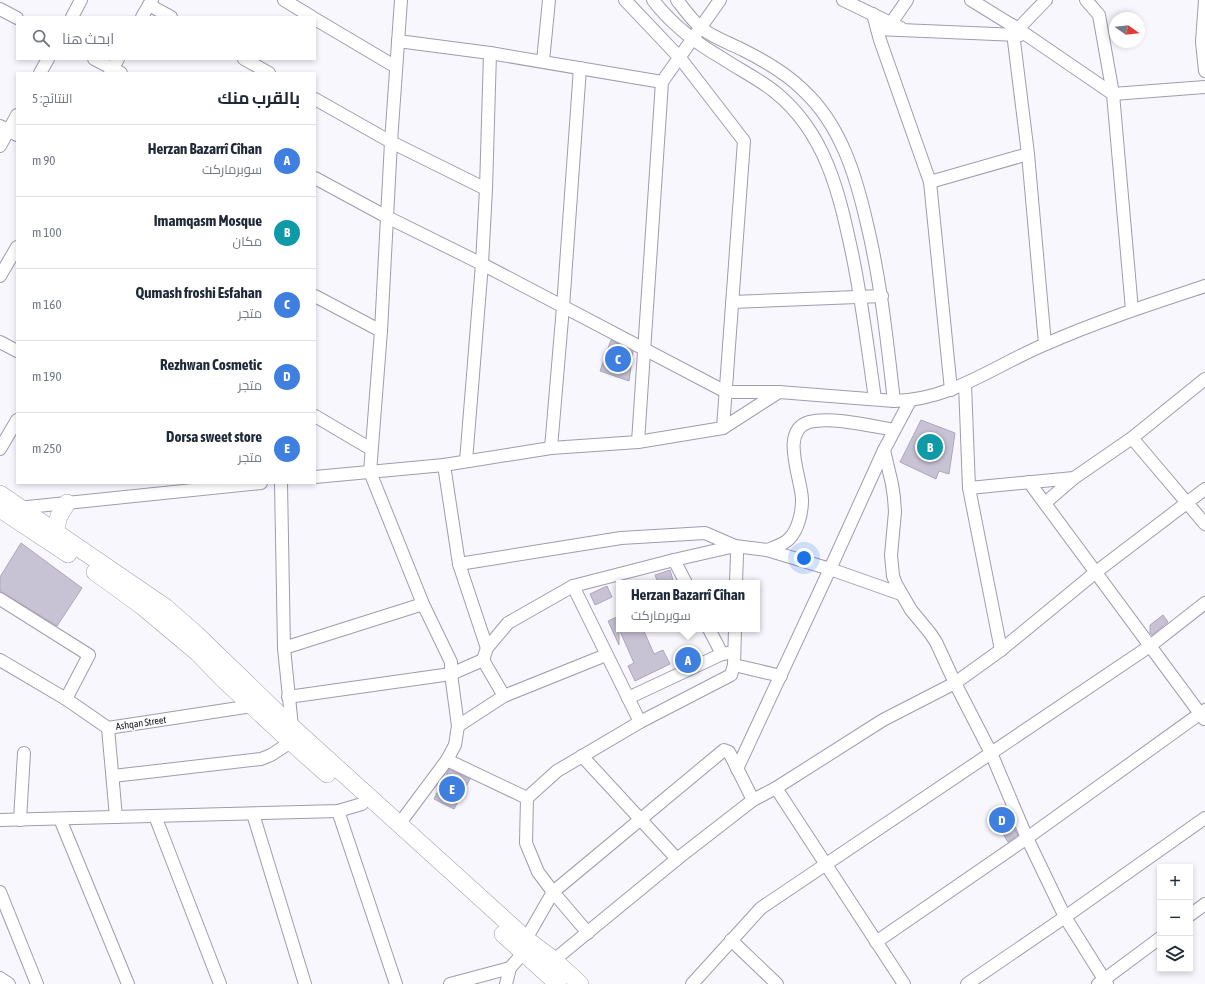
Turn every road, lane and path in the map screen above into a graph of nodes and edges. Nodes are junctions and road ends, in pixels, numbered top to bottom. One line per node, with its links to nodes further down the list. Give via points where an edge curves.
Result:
1 (81, 0): 18 (street)
2 (284, 0): 21 (street)
3 (401, 0): 28 (street)
4 (549, 0): 34 (street)
5 (625, 0): 30 (street)
6 (653, 0): 27 (street, via 661,11)
7 (677, 0): 24 (street)
8 (720, 0): 24 (street)
9 (843, 0): 25 (street, via 873,14)
10 (907, 0): 25 (street)
11 (971, 0): 26 (street)
12 (1046, 0): 26 (street)
13 (1086, 0): 43 (street, via 1099,15)
14 (1205, 0): 17 (street)
15 (150, 2): 19 (street); 20 (street)
16 (0, 9): 22 (street)
17 (1204, 15): 38 (street, via 1202,42)
18 (73, 16)
19 (143, 16)
20 (170, 16)
21 (311, 16)
22 (16, 17)
23 (316, 19): 35 (street)
24 (701, 28): 27 (street); 58 (street, via 776,68 804,90 823,112 834,129 853,172 861,197)
25 (884, 30): 26 (street); 51 (street)
26 (1018, 31): 43 (street); 49 (street)
27 (693, 40): 30 (street); 60 (street, via 776,93 791,106 813,135 832,173)
28 (398, 41): 29 (street); 35 (street)
29 (490, 53): 34 (street); 52 (street)
30 (680, 58): 41 (street); 61 (street, via 744,141)
31 (47, 60): 39 (street)
32 (96, 60): 36 (street)
33 (246, 60): 40 (street)
34 (543, 62): 37 (street)
35 (396, 67): 47 (street)
36 (115, 68)
37 (580, 68): 41 (street); 62 (street)
38 (1205, 71)
39 (41, 72)
40 (267, 72)
41 (662, 82): 67 (street)
42 (1205, 87): 43 (street)
43 (1113, 94): 63 (street)
44 (316, 100): 47 (street)
45 (16, 117): 46 (street)
46 (8, 131): 48 (street)
47 (391, 142): 52 (street); 53 (street)
48 (0, 146)
49 (1028, 154): 51 (street); 66 (street)
50 (316, 179): 53 (street)
51 (930, 182): 71 (street)
52 (486, 189): 55 (street)
53 (387, 217): 55 (street); 64 (street)
54 (16, 252): 56 (street)
55 (482, 264): 62 (street); 87 (street)
56 (0, 276)
57 (1205, 286): 63 (street)
58 (882, 296): 60 (street); 75 (street)
59 (316, 297): 64 (street)
60 (861, 297): 61 (street); 74 (street)
61 (732, 302): 72 (street)
62 (563, 307): 67 (street); 83 (street)
63 (1132, 310): 66 (street)
64 (381, 331): 85 (street)
65 (0, 342): 68 (street)
66 (1045, 344): 70 (street)
67 (643, 349): 72 (street); 82 (street)
68 (16, 350)
69 (1205, 379): 81 (street)
70 (965, 384): 71 (street); 96 (street)
71 (951, 390): 76 (street)
72 (726, 392): 73 (street); 79 (street)
73 (779, 392): 74 (street); 79 (street)
74 (875, 399): 75 (street)
75 (894, 401): 76 (street)
76 (910, 401): 80 (street)
77 (316, 417): 85 (street)
78 (16, 422): 84 (street)
79 (723, 428): 82 (street)
80 (894, 430): 86 (street); 106 (street, via 828,421 814,421 800,427 795,435 793,449 802,500 799,519 790,539 780,546)
81 (1132, 438): 91 (street); 98 (street)
82 (638, 442): 83 (street)
83 (551, 448): 87 (street)
84 (0, 449)
85 (371, 449): 89 (street)
86 (884, 450): 109 (street); 114 (street, via 894,498 892,566)
87 (466, 461): 88 (street)
88 (444, 465): 89 (street); 108 (street)
89 (370, 472): 90 (street); 116 (street)
90 (316, 476)
91 (1074, 478): 92 (street); 100 (street)
92 (1029, 482): 96 (street); 100 (street)
93 (237, 484): 95 (street)
94 (281, 484): 121 (street)
95 (213, 485): 99 (street)
96 (969, 488): 122 (street)
97 (1205, 489): 98 (street)
98 (1187, 502): 103 (street); 110 (street)
99 (66, 503): 102 (street); 104 (street)
100 (1045, 503): 110 (street)
101 (0, 504): 102 (street); 135 (street, via 142,606 198,653)
102 (21, 508): 104 (street)
103 (1205, 524)
104 (55, 531): 140 (street, via 165,607 196,634)
105 (735, 546): 106 (street); 107 (street); 108 (street, via 705,533 621,538); 112 (street)
106 (767, 550): 109 (street)
107 (674, 560): 111 (street); 113 (street)
108 (459, 564): 124 (street)
109 (830, 569): 114 (street); 129 (street)
110 (1096, 572): 120 (street); 122 (street)
111 (684, 580)
112 (736, 580)
113 (573, 586): 124 (street, via 508,623); 125 (street)
114 (901, 594): 130 (street, via 936,642)
115 (0, 599): 134 (street, via 89,655)
116 (424, 604): 121 (street); 128 (street, via 451,662)
117 (1205, 604): 120 (street)
118 (711, 632): 123 (street)
119 (734, 632): 123 (street)
120 (1150, 646): 136 (street); 142 (street)
121 (284, 648): 132 (street)
122 (1001, 650): 130 (street)
123 (728, 653): 127 (street); 133 (street)
124 (485, 654): 128 (street); 131 (street)
125 (606, 655): 131 (street); 133 (street)
126 (0, 660): 134 (street, Ashqan Street)
127 (734, 665): 129 (street); 137 (street, via 731,675)
128 (451, 674): 132 (street); 138 (street)
129 (781, 676): 145 (street)
130 (955, 683): 142 (street); 147 (street, via 883,720)
131 (504, 696): 138 (street)
132 (288, 697): 140 (street)
133 (628, 698): 137 (street)
134 (66, 699): 139 (street, Ashqan Street)
135 (252, 706): 139 (street, Ashqan Street); 140 (street)
136 (1203, 715): 161 (street)
137 (640, 722): 143 (street)
138 (458, 726): 144 (street, via 455,745)
139 (108, 728): 146 (street)
140 (291, 734): 146 (street, via 271,755 248,761); 149 (street)
141 (24, 753): 158 (street)
142 (991, 753): 161 (street); 163 (street)
143 (582, 756): 148 (street, via 557,771); 159 (street)
144 (447, 760): 148 (street); 160 (street)
145 (737, 769): 150 (street); 159 (street, via 729,752 724,750)
146 (113, 776): 154 (street)
147 (776, 788): 150 (street); 163 (street)
148 (527, 798): 165 (street, via 526,844 538,872)
149 (366, 800): 151 (street); 160 (street); 173 (street)
150 (753, 800): 162 (street)
151 (338, 811): 152 (street); 183 (street)
152 (253, 814): 153 (street); 182 (street)
153 (155, 816): 154 (street); 181 (street)
154 (116, 818): 156 (street)
155 (1205, 818): 168 (street)
156 (60, 819): 158 (street); 180 (street)
157 (0, 820): 158 (street)
158 (20, 820)
159 (641, 820): 162 (street); 165 (street)
160 (400, 823): 173 (street)
161 (1027, 838): 168 (street); 172 (street)
162 (677, 859): 169 (street)
163 (826, 864): 170 (street, via 761,908); 172 (street)
164 (0, 892): 179 (street)
165 (553, 892): 169 (street); 173 (street)
166 (1205, 904): 167 (street)
167 (1193, 913)
168 (1065, 917): 177 (street); 191 (street)
169 (588, 933): 174 (street)
170 (731, 940): 188 (street); 189 (street)
171 (1157, 940): 177 (street)
172 (876, 942): 190 (street)
173 (525, 946): 174 (street); 175 (street); 186 (street)
174 (554, 960): 187 (street)
175 (510, 968): 184 (street); 185 (street)
176 (0, 978): 178 (street)
177 (1103, 982)
178 (9, 984)
179 (37, 984)
180 (128, 984)
181 (220, 984)
182 (305, 984)
183 (396, 984)
184 (450, 984)
185 (506, 984)
186 (558, 984)
187 (580, 984)
188 (692, 984)
189 (777, 984)
190 (904, 984)
191 (967, 984)

